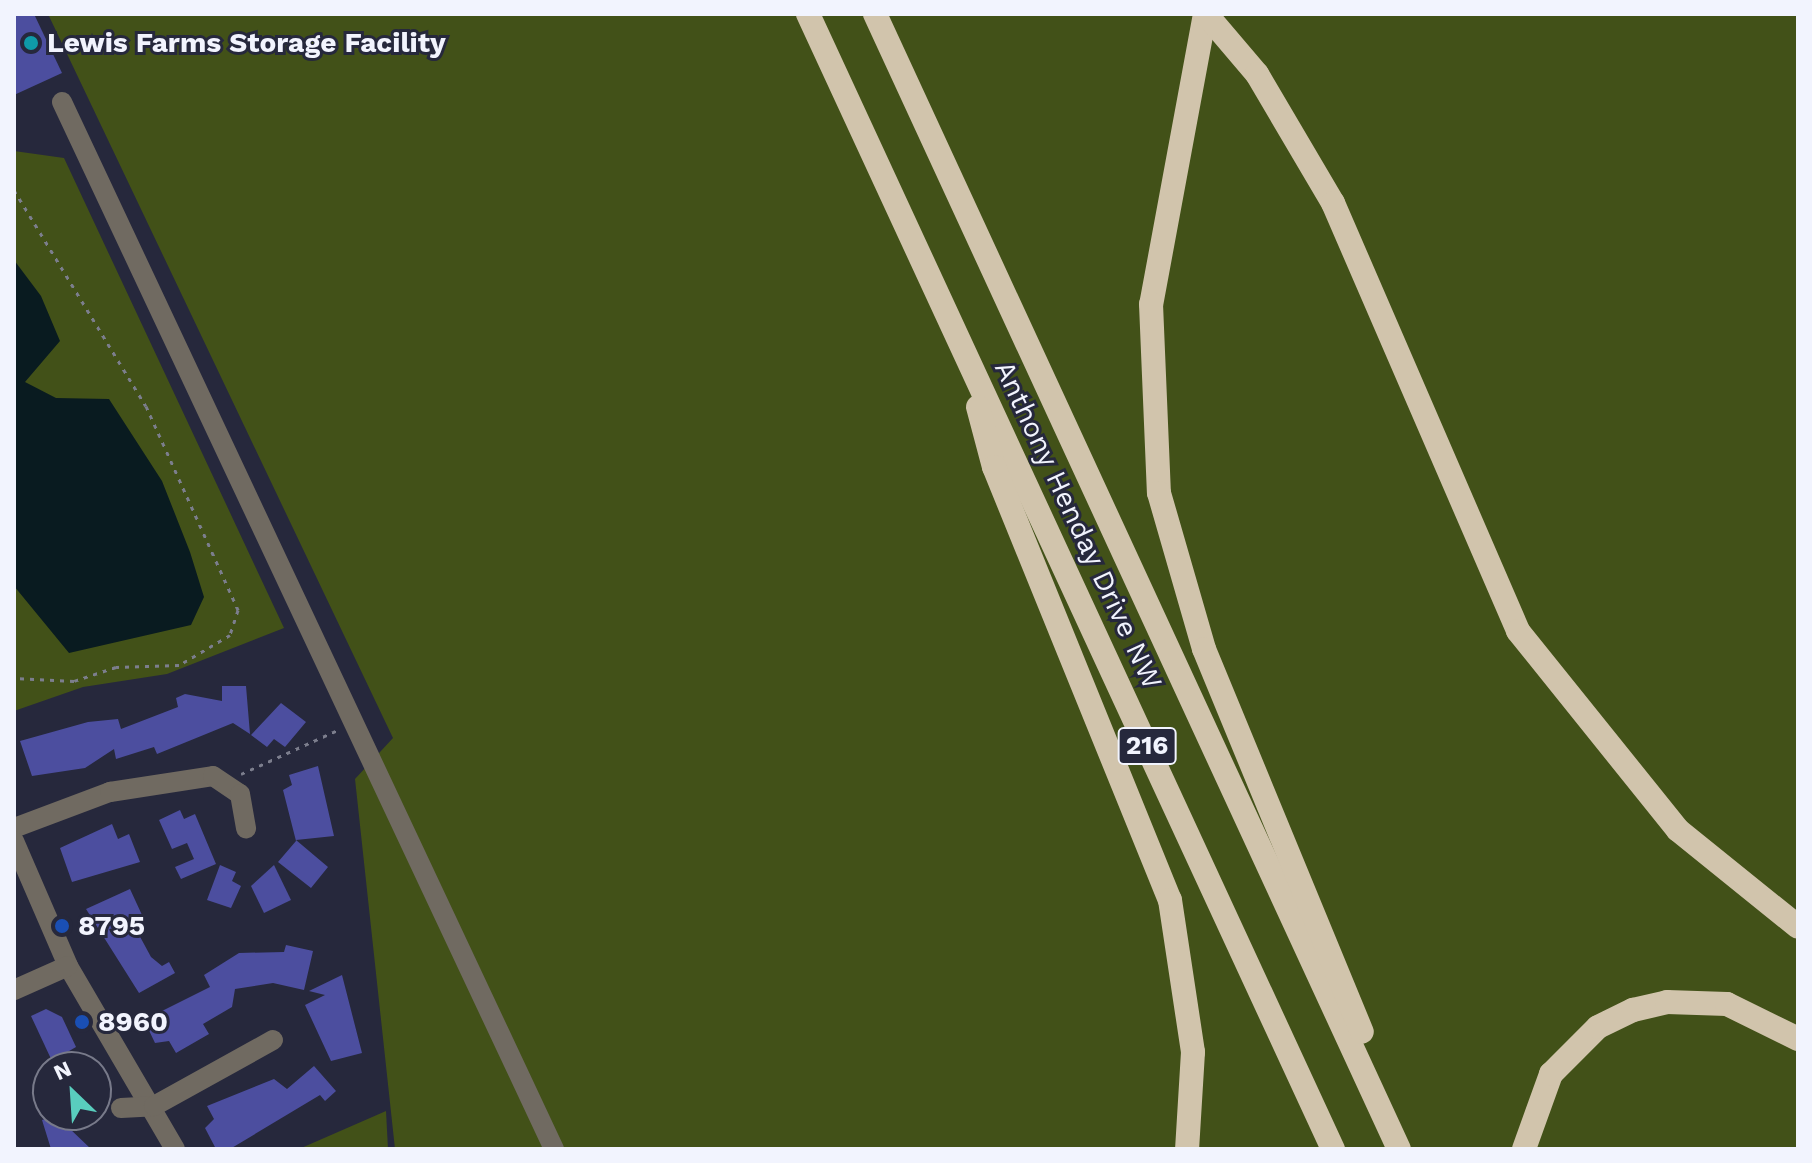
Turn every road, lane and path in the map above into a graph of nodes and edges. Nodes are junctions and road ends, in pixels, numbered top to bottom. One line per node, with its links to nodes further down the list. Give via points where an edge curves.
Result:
1 (808, 14): 6 (highway, Anthony Henday Drive NW / 216)
2 (875, 14): 20 (highway, Anthony Henday Drive NW / 216)
3 (1205, 14): 9 (highway, via 1257,74 1333,203 1492,581 1546,670); 20 (highway, via 1151,304 1159,493 1204,649 1368,1047)
4 (62, 102): 8 (street)
5 (14, 190): 7 (path, via 146,406 238,610 230,635 179,665 116,667 74,681)
6 (961, 343): 25 (highway, via 994,467 1170,900 1193,1052); 26 (highway, Anthony Henday Drive NW / 216)
7 (14, 678)
8 (354, 723): 10 (path); 24 (street)
9 (1622, 766): 14 (highway); 15 (highway, via 1678,830)
10 (226, 780): 11 (street, via 136,786); 12 (street, via 240,794)
11 (14, 828)
12 (246, 828)
13 (14, 841): 16 (street)
14 (1798, 909)
15 (1798, 927)
16 (68, 966): 17 (street); 21 (street)
17 (14, 990)
18 (1798, 1039): 28 (highway, via 1727,1004 1667,1002 1633,1010 1598,1027 1560,1062 1536,1100)
19 (273, 1040): 21 (street)
20 (1372, 1089): 27 (highway, Anthony Henday Drive NW / 216)
21 (154, 1106): 22 (street); 23 (street)
22 (121, 1108)
23 (175, 1149)
24 (554, 1149)
25 (1187, 1149)
26 (1333, 1149)
27 (1399, 1149)
28 (1524, 1149)

